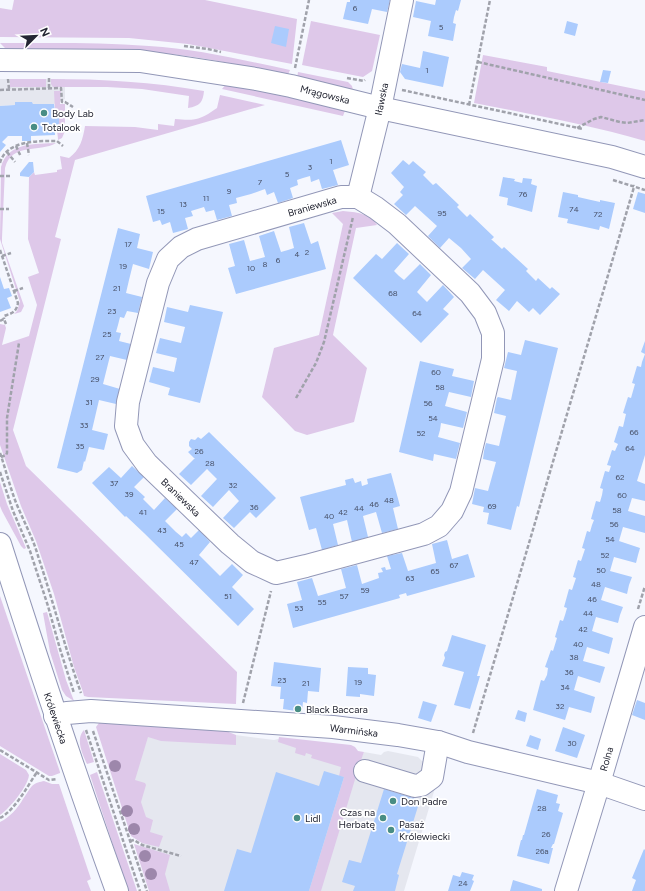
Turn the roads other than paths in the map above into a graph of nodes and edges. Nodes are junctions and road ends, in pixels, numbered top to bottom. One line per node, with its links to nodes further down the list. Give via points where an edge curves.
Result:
1 (402, 0): 3 (street, Iławska)
2 (4, 68): 3 (street, Mrągowska, via 140,61 256,79 296,74)
3 (380, 108): 4 (street, Mrągowska); 5 (street, Iławska)
4 (640, 165)
5 (358, 197): 5 (street, Braniewska, via 341,197 323,202 197,239 181,248 168,260 158,283 128,402 126,426 133,445 147,464 230,544 252,562 276,573 424,534 439,526 452,510 461,492 493,359 493,333 484,313 470,293 397,224)
6 (0, 544): 8 (street, Królewiecka)
7 (645, 627): 11 (street, Rolna)
8 (55, 716): 9 (street, Warmińska, via 91,711 333,727); 13 (street, Królewiecka)
9 (438, 742): 10 (street, via 432,776 421,785 415,786); 11 (street, Warmińska, via 468,752)
10 (365, 771)
11 (600, 782): 12 (street, Warmińska); 14 (street, Rolna)
12 (645, 799)
13 (118, 891)
14 (566, 891)

